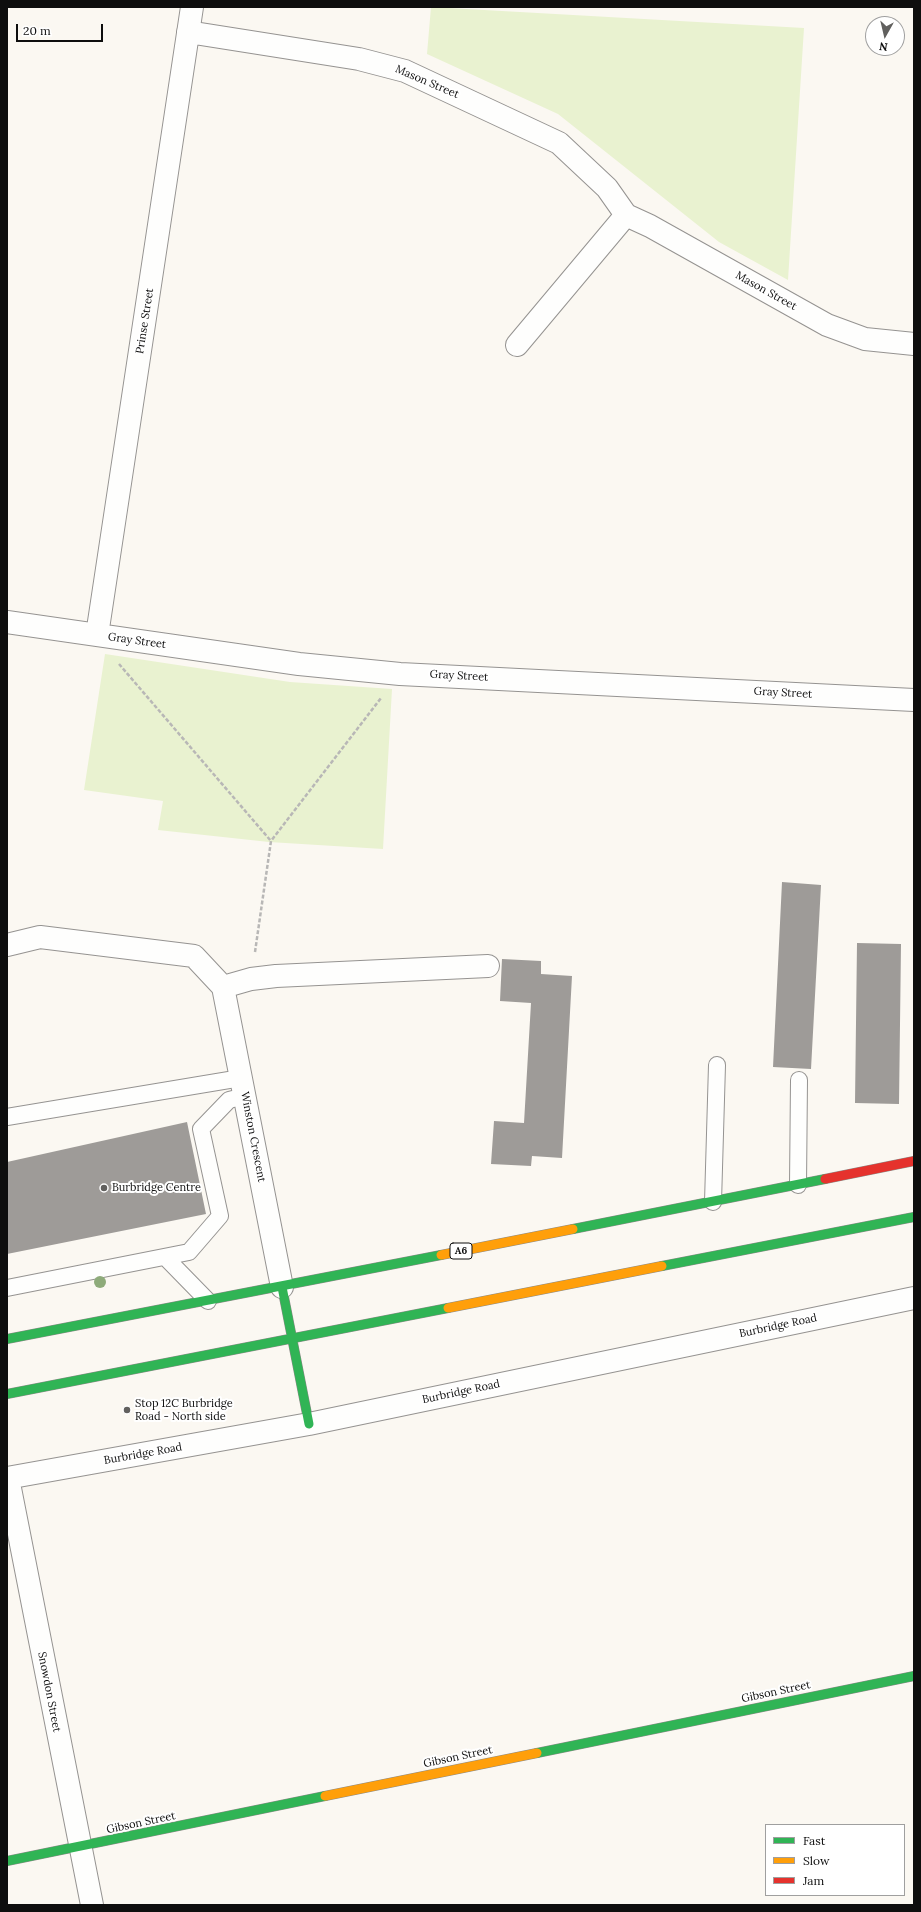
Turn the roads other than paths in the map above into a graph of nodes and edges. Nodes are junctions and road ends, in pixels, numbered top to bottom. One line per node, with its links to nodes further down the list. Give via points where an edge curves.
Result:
1 (192, 7): 2 (street, Prinse Street)
2 (188, 32): 3 (street, Mason Street, via 359,59 404,71 559,143 606,188); 7 (street, Prinse Street)
3 (626, 215): 4 (street, Mason Street, via 827,325 865,339); 5 (street)
4 (914, 344)
5 (517, 345)
6 (7, 622): 7 (street, Gray Street)
7 (97, 635): 8 (street, Gray Street, via 300,664 400,674)
8 (914, 700)
9 (7, 945): 11 (street, via 40,937 194,956)
10 (488, 966): 11 (street, via 276,976 251,979)
11 (223, 987): 14 (street, Winston Crescent)
12 (717, 1065): 18 (lane)
13 (799, 1080): 17 (lane)
14 (243, 1087): 15 (lane); 20 (lane, via 201,1129 220,1216 189,1252); 21 (street, Winston Crescent)
15 (7, 1117)
16 (914, 1162): 17 (main road, A6)
17 (798, 1185): 18 (main road, A6)
18 (713, 1202): 21 (main road, A6)
19 (914, 1217): 26 (main road)
20 (165, 1257): 22 (lane); 24 (lane)
21 (282, 1287): 24 (main road, A6); 26 (main road)
22 (7, 1288)
23 (914, 1298): 28 (street, Burbridge Road)
24 (208, 1301): 25 (main road, A6)
25 (7, 1339)
26 (292, 1339): 27 (main road); 28 (main road)
27 (7, 1394)
28 (309, 1424): 29 (street, Burbridge Road)
29 (7, 1478): 31 (street, Snowdon Street)
30 (914, 1676): 31 (main road, Gibson Street)
31 (80, 1847): 32 (main road, Gibson Street); 33 (street, Snowdon Street)
32 (7, 1862)
33 (92, 1905)

